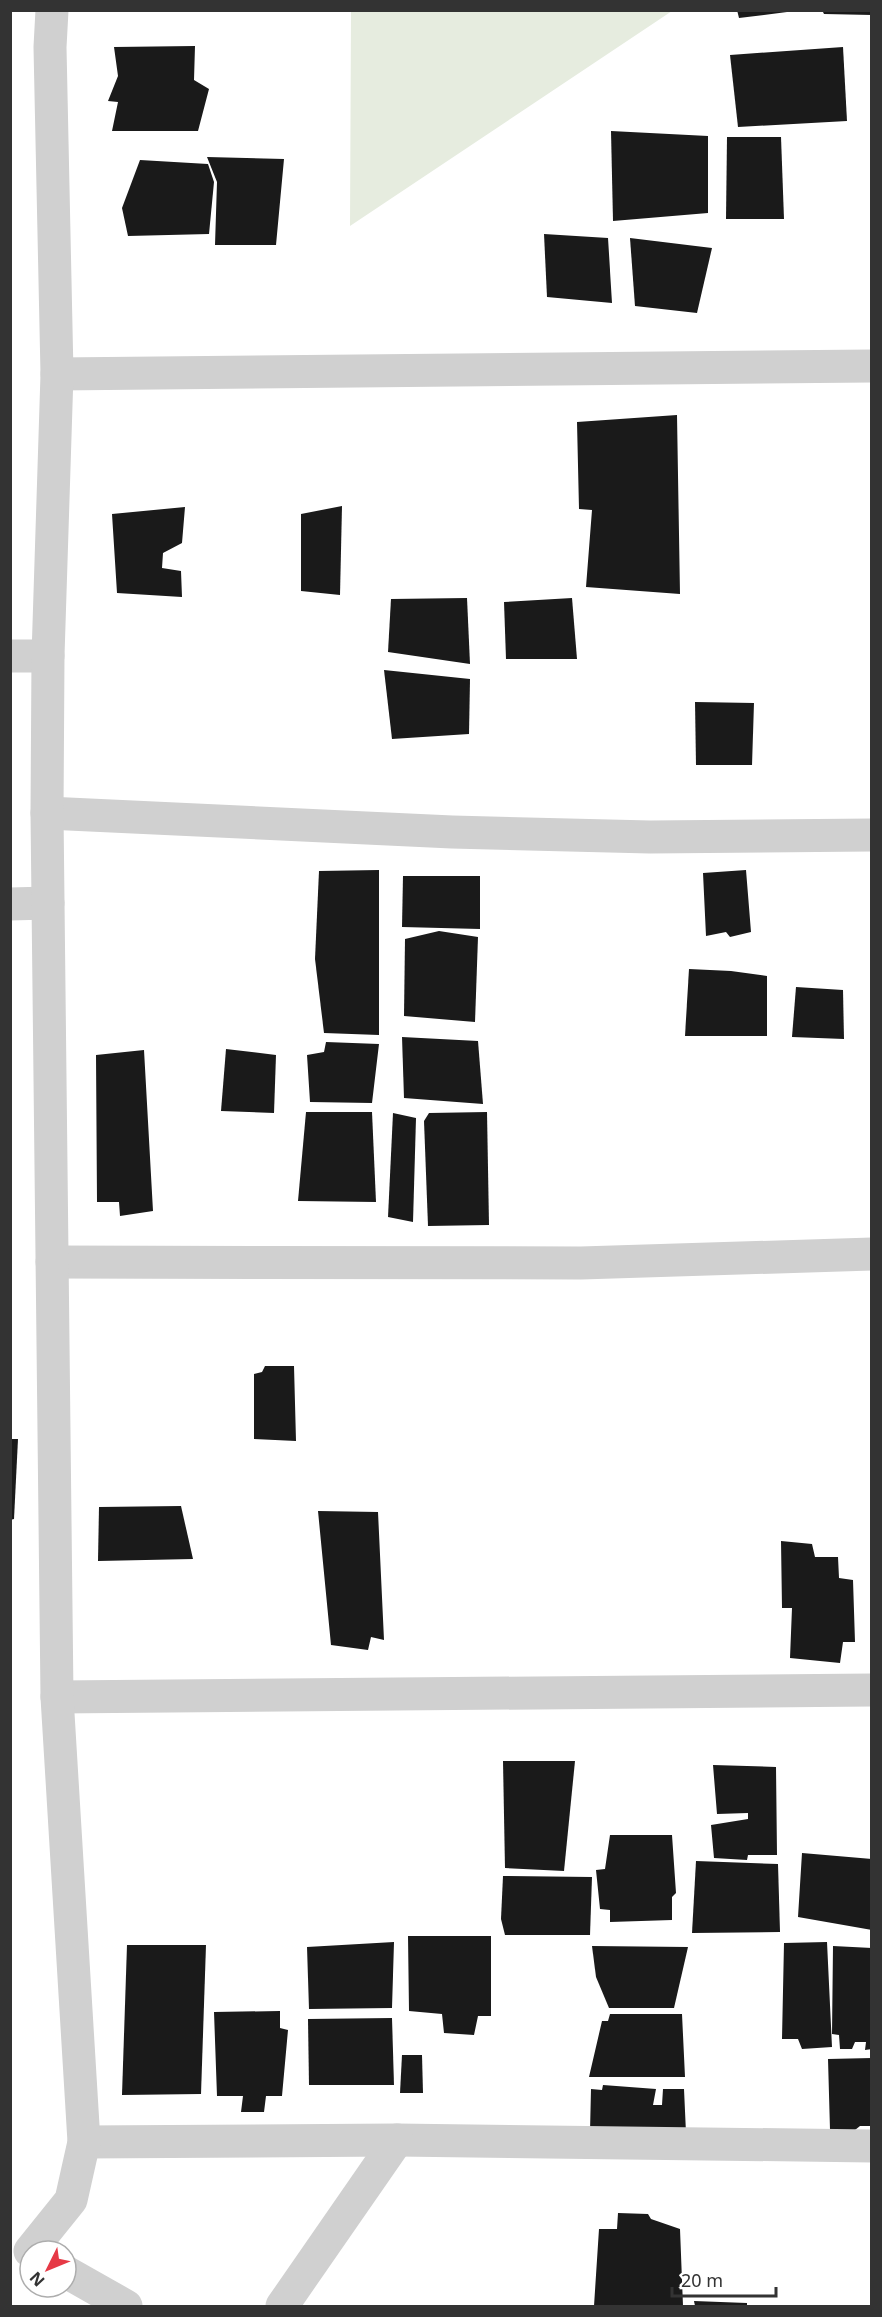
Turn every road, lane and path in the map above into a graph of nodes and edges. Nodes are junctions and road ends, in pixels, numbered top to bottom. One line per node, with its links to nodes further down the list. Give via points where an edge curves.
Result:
1 (52, 10): 3 (street)
2 (872, 366): 3 (street)
3 (57, 374): 5 (street)
4 (10, 656): 5 (street)
5 (48, 656): 6 (street)
6 (47, 813): 7 (street, via 452,832 650,837); 8 (street)
7 (872, 835)
8 (48, 903): 9 (street); 11 (street)
9 (10, 904)
10 (872, 1254): 11 (street, via 581,1263)
11 (52, 1263): 13 (street)
12 (872, 1690): 13 (street)
13 (57, 1697): 15 (street)
14 (397, 2140): 15 (street); 16 (street); 20 (street)
15 (84, 2142): 17 (street, via 71,2200)
16 (872, 2146)
17 (40, 2239)
18 (78, 2279): 19 (street)
19 (126, 2307)
20 (282, 2307)

